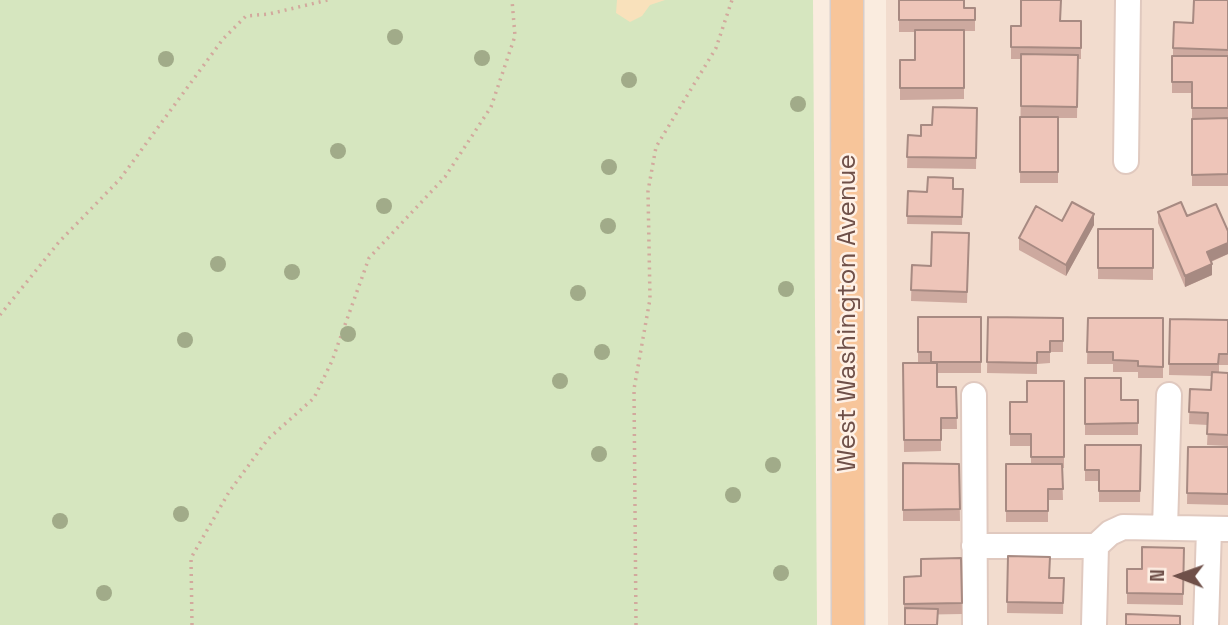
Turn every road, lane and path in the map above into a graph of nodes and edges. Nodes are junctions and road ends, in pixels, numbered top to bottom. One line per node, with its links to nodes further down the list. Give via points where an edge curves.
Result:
1 (328, 0): 7 (path, via 246,16 223,39 120,179 59,242)
2 (512, 0): 14 (path, via 515,36 491,107 445,177 369,258 314,398 268,439 229,492 191,558)
3 (732, 0): 15 (path, via 716,48 656,147 648,191 650,299 634,389)
4 (847, 0): 16 (main road, West Washington Avenue)
5 (1128, 0): 6 (street)
6 (1126, 161)
7 (0, 315)
8 (974, 395): 12 (street)
9 (1170, 395): 10 (street)
10 (1165, 528): 11 (street); 13 (street, via 1124,527)
11 (1219, 529): 19 (street)
12 (974, 546): 13 (street); 17 (street)
13 (1096, 547): 18 (street)
14 (192, 625)
15 (636, 625)
16 (848, 625)
17 (975, 625)
18 (1094, 625)
19 (1206, 625)

